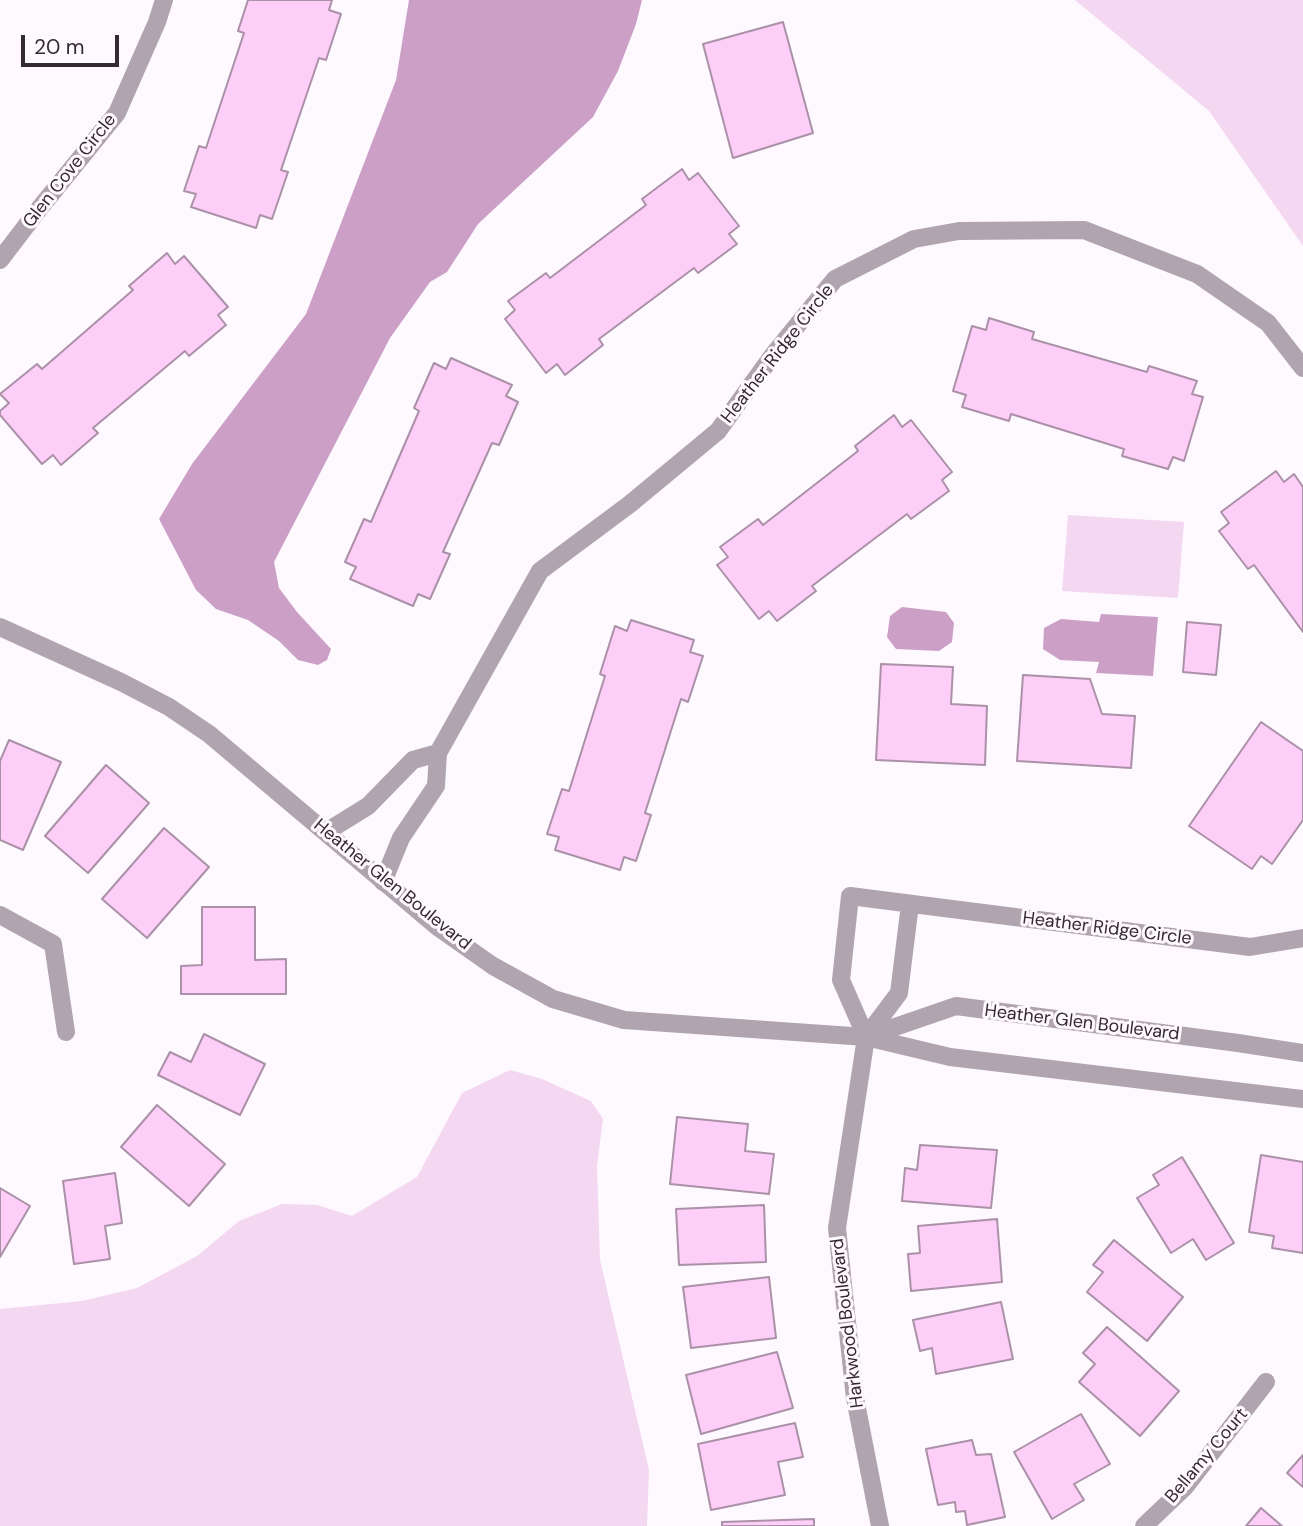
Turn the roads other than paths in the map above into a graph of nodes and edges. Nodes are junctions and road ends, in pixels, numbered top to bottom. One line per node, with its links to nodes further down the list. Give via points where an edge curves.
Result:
1 (164, 0): 2 (street, Glen Cove Circle, via 117,113)
2 (0, 260)
3 (1303, 368): 5 (street, Heather Ridge Circle, via 1268,323 1197,274 1084,230 959,232 914,239 835,279 718,431 540,571)
4 (0, 627): 6 (street, Heather Glen Boulevard, via 169,707 209,734)
5 (438, 753): 6 (street, via 413,760 368,806); 7 (street, Heather Ridge Circle, via 436,786 401,838)
6 (326, 832): 7 (street, Heather Glen Boulevard)
7 (383, 881): 12 (street, Heather Glen Boulevard, via 472,951 553,999 624,1020)
8 (910, 904): 10 (street, Heather Ridge Circle, via 1250,947); 12 (street, via 898,993); 12 (street, Heather Ridge Circle, via 850,896 841,980)
9 (0, 915): 11 (street, via 53,944)
10 (1303, 938)
11 (66, 1032)
12 (866, 1037): 13 (street, Heather Glen Boulevard, via 956,1006); 14 (street, Heather Glen Boulevard, via 950,1057); 16 (street, Harkwood Boulevard, via 837,1228 855,1398)
13 (1303, 1054)
14 (1303, 1099)
15 (1266, 1382): 17 (street, Bellamy Court, via 1185,1487)
16 (880, 1526)
17 (1144, 1526)

